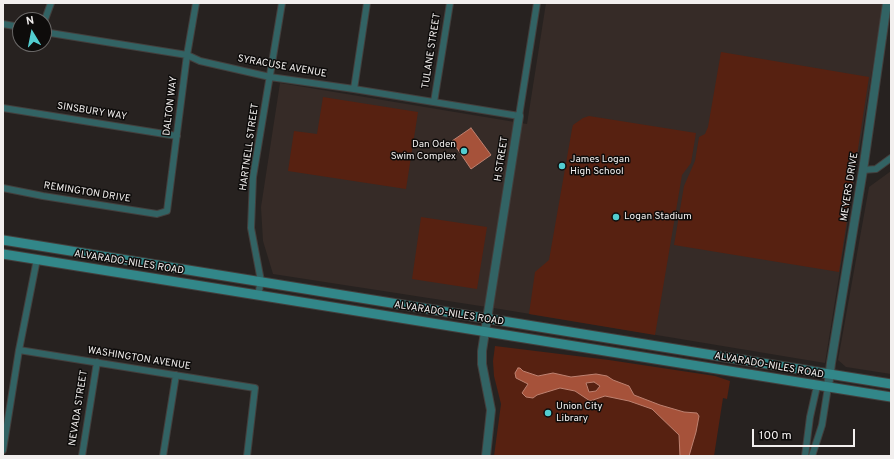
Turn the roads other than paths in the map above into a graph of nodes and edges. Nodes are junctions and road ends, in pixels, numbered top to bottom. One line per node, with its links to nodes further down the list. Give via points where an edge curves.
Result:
1 (196, 3): 8 (street, DALTON WAY)
2 (282, 3): 9 (street, HARTNELL STREET)
3 (367, 3): 10 (street)
4 (450, 3): 11 (street, TULANE STREET)
5 (537, 3): 13 (street, H STREET)
6 (887, 3): 16 (street, MEYERS DRIVE)
7 (52, 33): 8 (street, SYRACUSE AVENUE)
8 (187, 55): 9 (street, SYRACUSE AVENUE, via 200,61); 14 (street, DALTON WAY)
9 (270, 77): 10 (street, SYRACUSE AVENUE); 22 (street, HARTNELL STREET, via 253,177 251,228)
10 (354, 89): 11 (street, SYRACUSE AVENUE)
11 (434, 102): 13 (street, SYRACUSE AVENUE)
12 (3, 108): 14 (street, SINSBURY WAY)
13 (519, 116): 24 (street, H STREET)
14 (177, 136): 18 (street, DALTON WAY)
15 (891, 158): 16 (street, via 876,169)
16 (863, 170): 28 (street, MEYERS DRIVE)
17 (3, 188): 18 (street, REMINGTON DRIVE, via 157,214)
18 (167, 211)
19 (3, 240): 22 (main road, ALVARADO-NILES ROAD)
20 (3, 254): 21 (main road, ALVARADO-NILES ROAD)
21 (37, 260): 23 (main road, ALVARADO-NILES ROAD); 26 (street)
22 (261, 282): 23 (street, HARTNELL STREET); 24 (main road, ALVARADO-NILES ROAD)
23 (258, 295): 25 (main road, ALVARADO-NILES ROAD)
24 (487, 318): 25 (street, H STREET); 28 (main road, ALVARADO-NILES ROAD)
25 (485, 331): 31 (main road, ALVARADO-NILES ROAD); 38 (street, H STREET, via 482,364 491,410)
26 (19, 350): 27 (street, WASHINGTON AVENUE); 34 (street)
27 (97, 362): 29 (street, WASHINGTON AVENUE); 35 (street, NEVADA STREET)
28 (829, 374): 30 (main road, ALVARADO-NILES ROAD); 31 (street); 32 (street, MEYERS DRIVE)
29 (176, 375): 36 (street); 37 (street, WASHINGTON AVENUE, via 255,388)
30 (891, 384)
31 (818, 386): 32 (main road, ALVARADO-NILES ROAD); 39 (street, via 810,416)
32 (828, 387): 33 (main road, ALVARADO-NILES ROAD); 40 (street, via 822,424)
33 (891, 397)
34 (3, 450)
35 (82, 456)
36 (163, 456)
37 (247, 456)
38 (486, 456)
39 (805, 456)
40 (812, 456)

